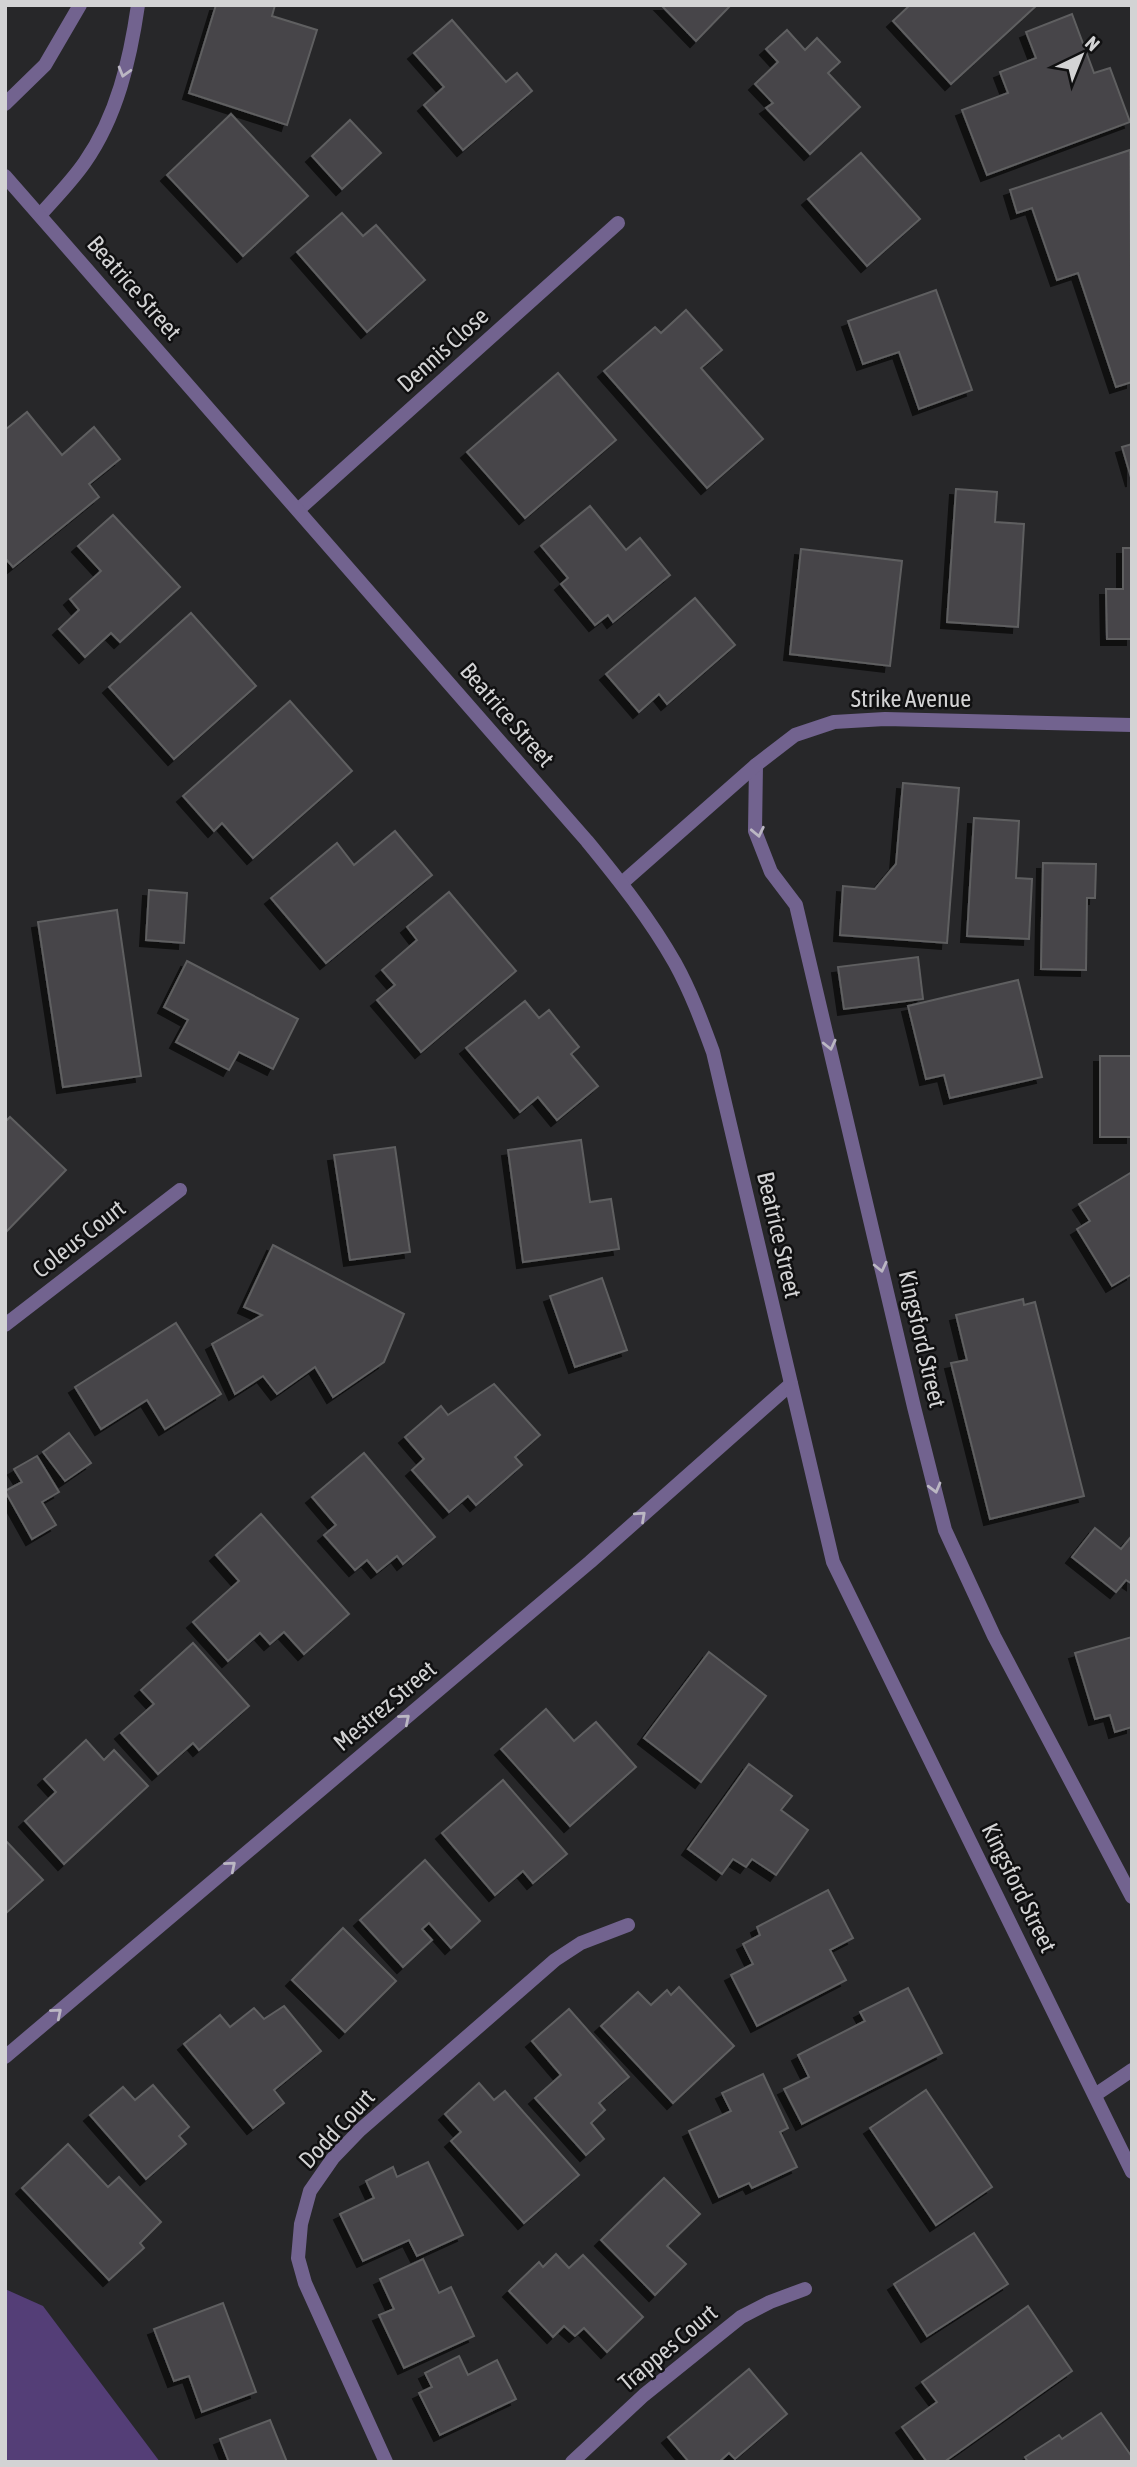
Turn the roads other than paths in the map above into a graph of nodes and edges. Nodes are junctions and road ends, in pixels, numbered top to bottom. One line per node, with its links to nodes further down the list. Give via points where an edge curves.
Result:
1 (80, 5): 3 (street, via 45,65)
2 (138, 5): 5 (street, one-way to 5, via 133,41 111,118 85,162)
3 (5, 104)
4 (5, 176): 5 (street, Beatrice Street)
5 (40, 215): 7 (street, Beatrice Street)
6 (618, 223): 7 (street, Dennis Close)
7 (298, 510): 10 (street, Beatrice Street)
8 (1132, 724): 9 (street, Strike Avenue, via 834,722 795,736)
9 (756, 765): 10 (street, Strike Avenue); 14 (street, Kingsford Street, one-way to 14, via 755,831 771,872 796,905 945,1530 994,1636)
10 (622, 883): 13 (street, Beatrice Street, via 675,964 713,1052)
11 (180, 1190): 12 (street, Coleus Court)
12 (5, 1325)
13 (791, 1384): 16 (street, Mestrez Street, one-way to 13, via 590,1562); 18 (street, Kingsford Street, via 833,1562)
14 (1132, 1897)
15 (628, 1925): 21 (street, Dodd Court, via 581,1943 555,1960 360,2130 310,2191 298,2258 305,2283)
16 (5, 2057)
17 (1132, 2070): 18 (street)
18 (1095, 2095): 19 (street, Kingsford Street)
19 (1132, 2172)
20 (805, 2289): 22 (street, Trappes Court, via 741,2317 644,2395)
21 (386, 2462)
22 (572, 2462)

